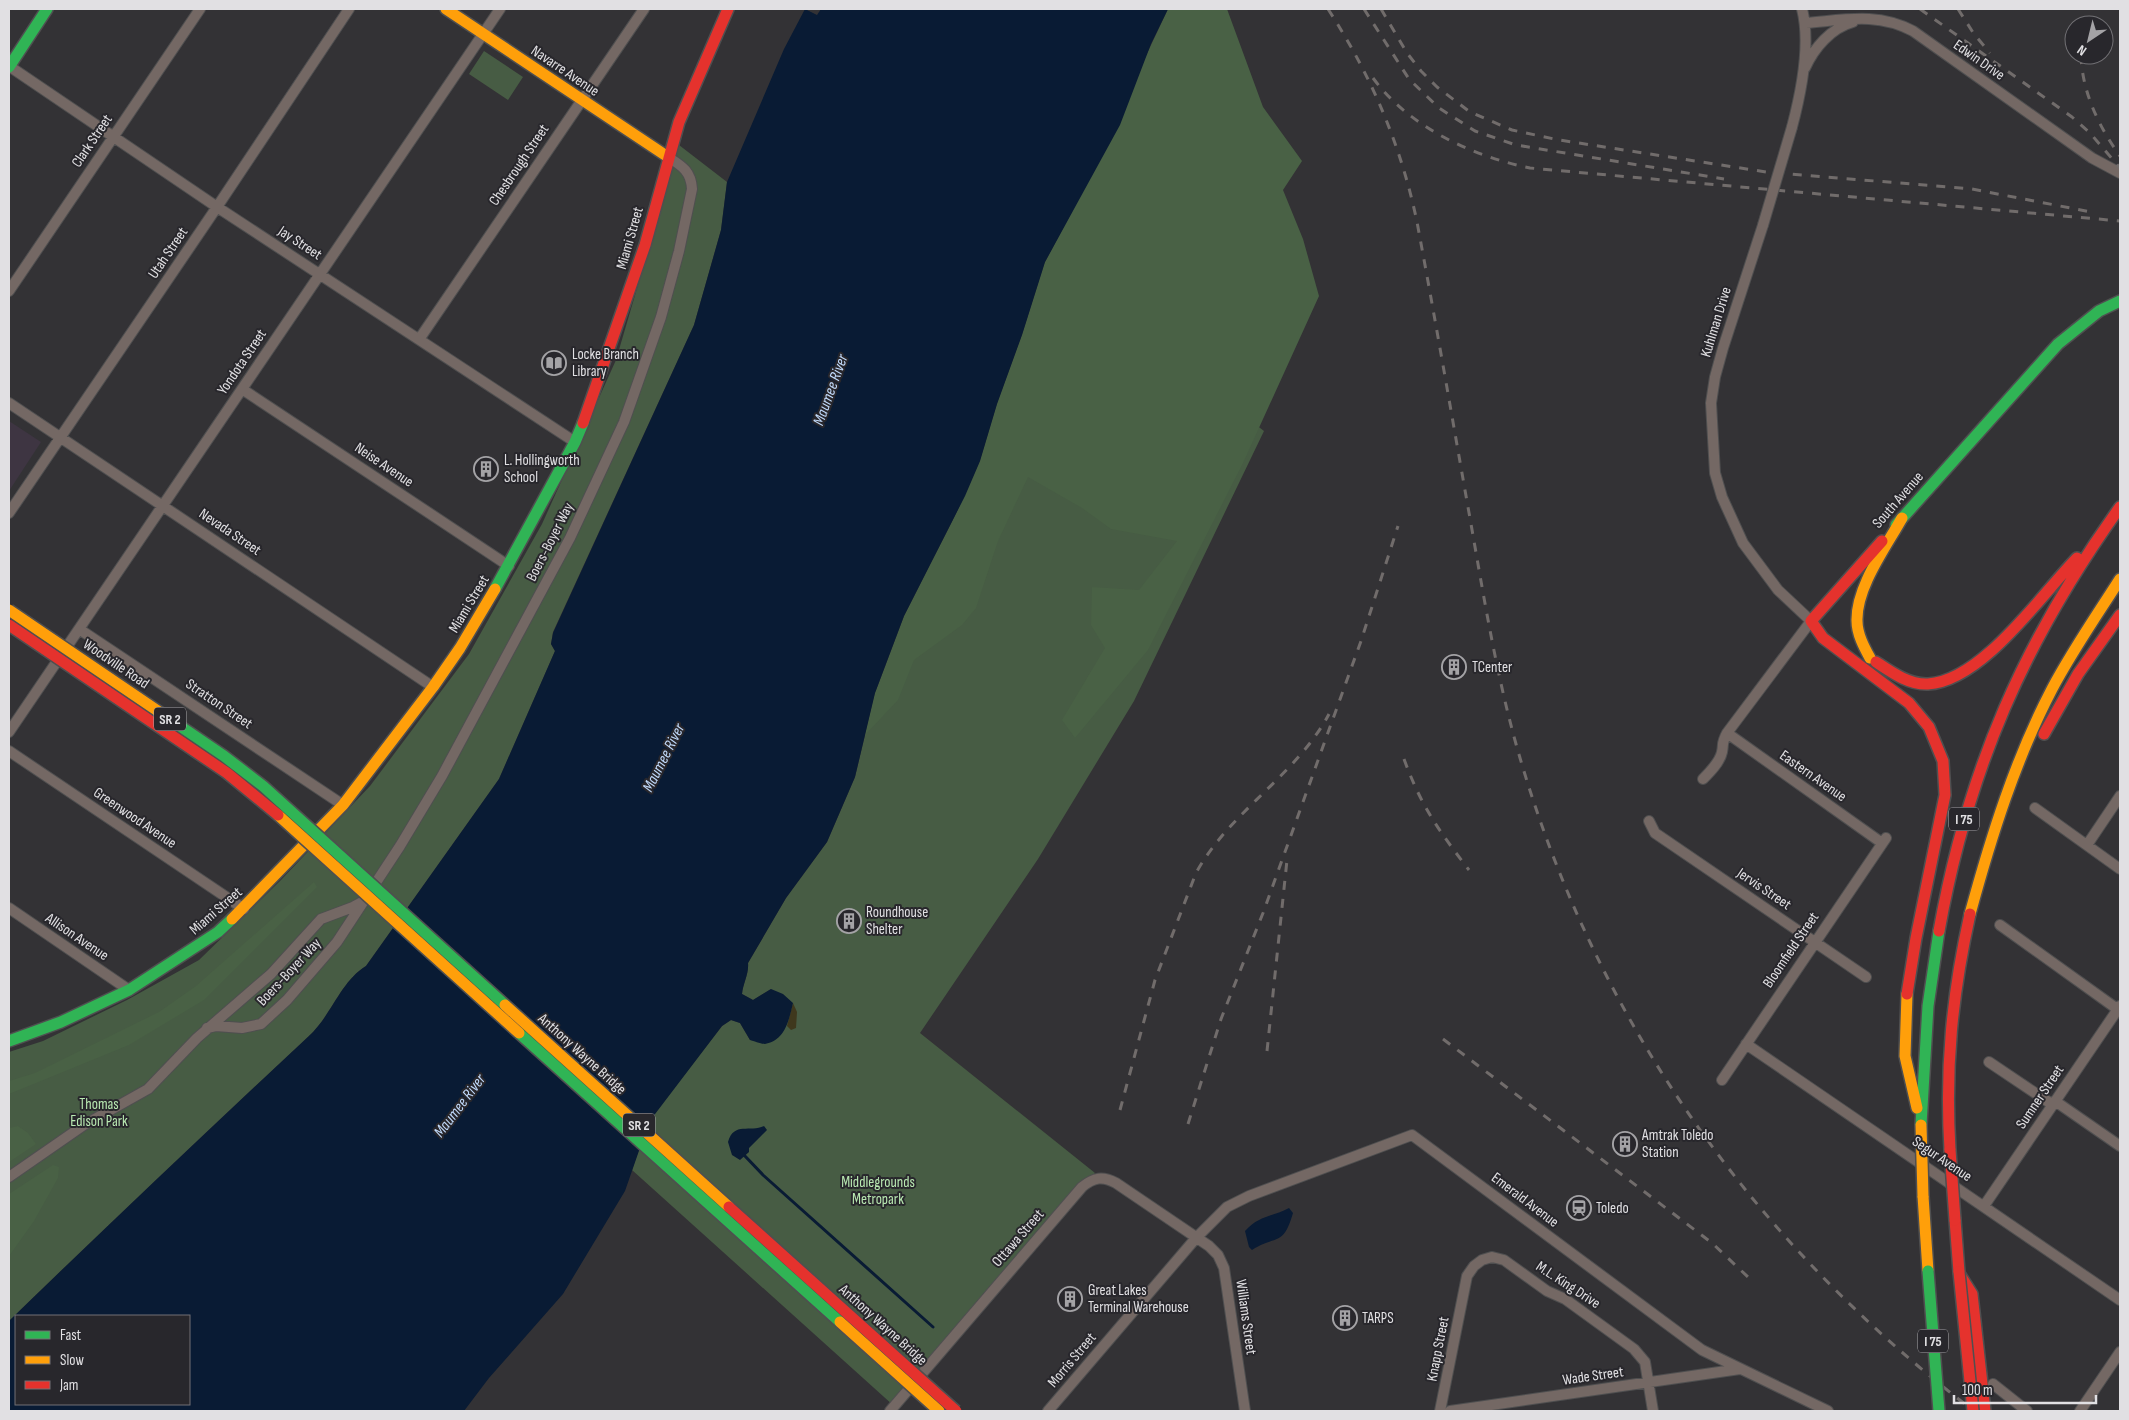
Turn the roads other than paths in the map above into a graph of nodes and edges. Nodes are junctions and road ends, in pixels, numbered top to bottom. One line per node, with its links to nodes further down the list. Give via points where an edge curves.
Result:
1 (48, 9): 12 (main road)
2 (200, 9): 15 (street, Clark Street)
3 (349, 9): 18 (street, Utah Street)
4 (446, 9): 11 (main road, Navarre Avenue)
5 (500, 9): 11 (street, Yondota Street)
6 (644, 9): 14 (street, Chesbrough Street)
7 (728, 9): 16 (main road, Miami Street, via 690,95)
8 (1802, 9): 10 (street, Kuhlman Drive)
9 (1865, 19): 10 (street, Edwin Drive); 13 (street, via 1849,23 1827,37 1810,58); 17 (street, Edwin Drive, via 1897,22 1913,31 2092,158)
10 (1806, 23): 13 (street, Kuhlman Drive)
11 (483, 34): 14 (main road, Navarre Avenue); 19 (street, Yondota Street)
12 (9, 66): 15 (street, Jay Street)
13 (1802, 76): 36 (street, Kuhlman Drive, bridge, via 1792,127 1715,377 1711,403 1715,473 1743,543 1778,590)
14 (582, 100): 16 (main road, Navarre Avenue); 22 (street, Chesbrough Street)
15 (114, 136): 18 (street, Jay Street); 20 (street, Clark Street)
16 (668, 157): 26 (main road, Miami Street, via 642,254); 57 (street, Boers-Boyer Way, via 685,168 692,189 661,317 627,414 570,538 454,756)
17 (2120, 173)
18 (217, 207): 19 (street, Jay Street); 25 (street, Utah Street)
19 (320, 274): 22 (street, Jay Street); 23 (street, Yondota Street)
20 (9, 291)
21 (2120, 301): 30 (main road, South Avenue, via 2099,311 2058,344)
22 (420, 338): 26 (street, Jay Street)
23 (242, 388): 27 (street, Yondota Street); 32 (street, Neise Avenue)
24 (9, 404): 25 (street, Nevada Street)
25 (60, 438): 27 (street, Nevada Street); 29 (street, Utah Street)
26 (575, 442): 32 (main road, Miami Street)
27 (163, 505): 39 (street, Yondota Street); 42 (street, Nevada Street)
28 (2120, 507): 31 (main road, I 75)
29 (9, 512)
30 (1902, 518): 36 (main road, South Avenue); 41 (main road, via 1859,600 1857,621 1860,638)
31 (2096, 540): 41 (main road, via 2058,576 1996,648 1954,679 1928,684 1914,682 1896,676); 71 (main road, I 75, via 2023,665 1990,742 1961,828 1948,881 1930,990)
32 (509, 566): 42 (main road, Miami Street)
33 (2120, 579): 55 (main road, I 75 / I 75, via 2067,662 2045,704 2011,786)
34 (9, 610): 51 (main road, Woodville Road / SR 2, bridge, via 235,764)
35 (2120, 615): 55 (main road, via 2078,674 2049,723)
36 (1811, 621): 38 (main road); 44 (street, South Avenue); 71 (main road, via 1823,638 1909,703 1929,727 1943,761 1945,795 1908,994 1905,1056)
37 (9, 626): 54 (main road, Woodville Road / SR 2, bridge, via 227,773)
38 (1832, 628)
39 (79, 629): 43 (street, Yondota Street); 48 (street, Stratton Street)
40 (1847, 640): 41 (main road)
41 (1870, 658)
42 (433, 687): 48 (main road, Miami Street)
43 (9, 732)
44 (1727, 733): 46 (street, South Avenue, via 1721,743 1722,753); 52 (street, Eastern Avenue)
45 (9, 751): 59 (street, Greenwood Avenue)
46 (1704, 779)
47 (2120, 796): 53 (street)
48 (343, 805): 59 (main road, Miami Street)
49 (2035, 808): 53 (street)
50 (1649, 821): 61 (street, Jervis Street, via 1655,833)
51 (322, 839): 85 (main road, Anthony Wayne Bridge / SR 2, bridge)
52 (1884, 841): 61 (street, Bloomfield Street)
53 (2087, 845): 56 (street)
54 (315, 849): 84 (main road, Anthony Wayne Bridge / SR 2, bridge)
55 (1983, 867): 76 (main road, I 75 / I 75, bridge, via 1972,906 1948,1047 1950,1150)
56 (2120, 869)
57 (369, 894): 65 (street, Boers-Boyer Way, via 354,907 321,919 271,974); 65 (street, Boers-Boyer Way, via 332,949 270,1017 251,1027)
58 (9, 908): 63 (street, Allison Avenue)
59 (244, 909): 63 (main road, Miami Street, via 218,932)
60 (2000, 925): 64 (street)
61 (1816, 942): 62 (street, Jervis Street); 67 (street, Bloomfield Street)
62 (1866, 977)
63 (129, 990): 66 (main road, Miami Street, via 61,1022)
64 (2120, 1009): 70 (street, Sumner Street)
65 (207, 1028): 73 (street, Boers-Boyer Way, via 148,1089 84,1125)
66 (9, 1041)
67 (1746, 1044): 69 (street, Bloomfield Street); 74 (street, Segur Avenue)
68 (1989, 1062): 70 (street)
69 (1722, 1080)
70 (2054, 1103): 72 (street); 74 (street, Sumner Street)
71 (1921, 1125): 92 (main road, I 75, bridge)
72 (2120, 1146)
73 (9, 1176)
74 (1984, 1206): 78 (street, Segur Avenue)
75 (1196, 1238): 80 (street, Emerald Avenue, via 1227,1207 1238,1201 1412,1135 1691,1342); 83 (street, Ottawa Street, via 1109,1179 1095,1178 1014,1265); 86 (street, Morris Street); 87 (street, Williams Street, via 1218,1255 1224,1268)
76 (1959, 1274): 93 (main road, I 75, bridge); 94 (main road, via 1972,1294)
77 (1464, 1293): 81 (street, M.L. King Drive, via 1468,1276 1478,1263 1492,1257 1504,1260 1634,1349 1645,1362); 88 (street, Knapp Street)
78 (2120, 1300)
79 (2120, 1352): 96 (street)
80 (1740, 1369): 81 (street, Wade Street); 91 (street, Emerald Avenue)
81 (1649, 1383): 89 (street, Wade Street); 90 (street, M.L. King Drive)
82 (1992, 1384): 95 (street)
83 (890, 1411)
84 (939, 1411)
85 (956, 1411)
86 (1048, 1411)
87 (1245, 1411)
88 (1440, 1411)
89 (1450, 1411)
90 (1653, 1411)
91 (1828, 1411)
92 (1939, 1411)
93 (1973, 1411)
94 (1985, 1411)
95 (2027, 1411)
96 (2080, 1411)

